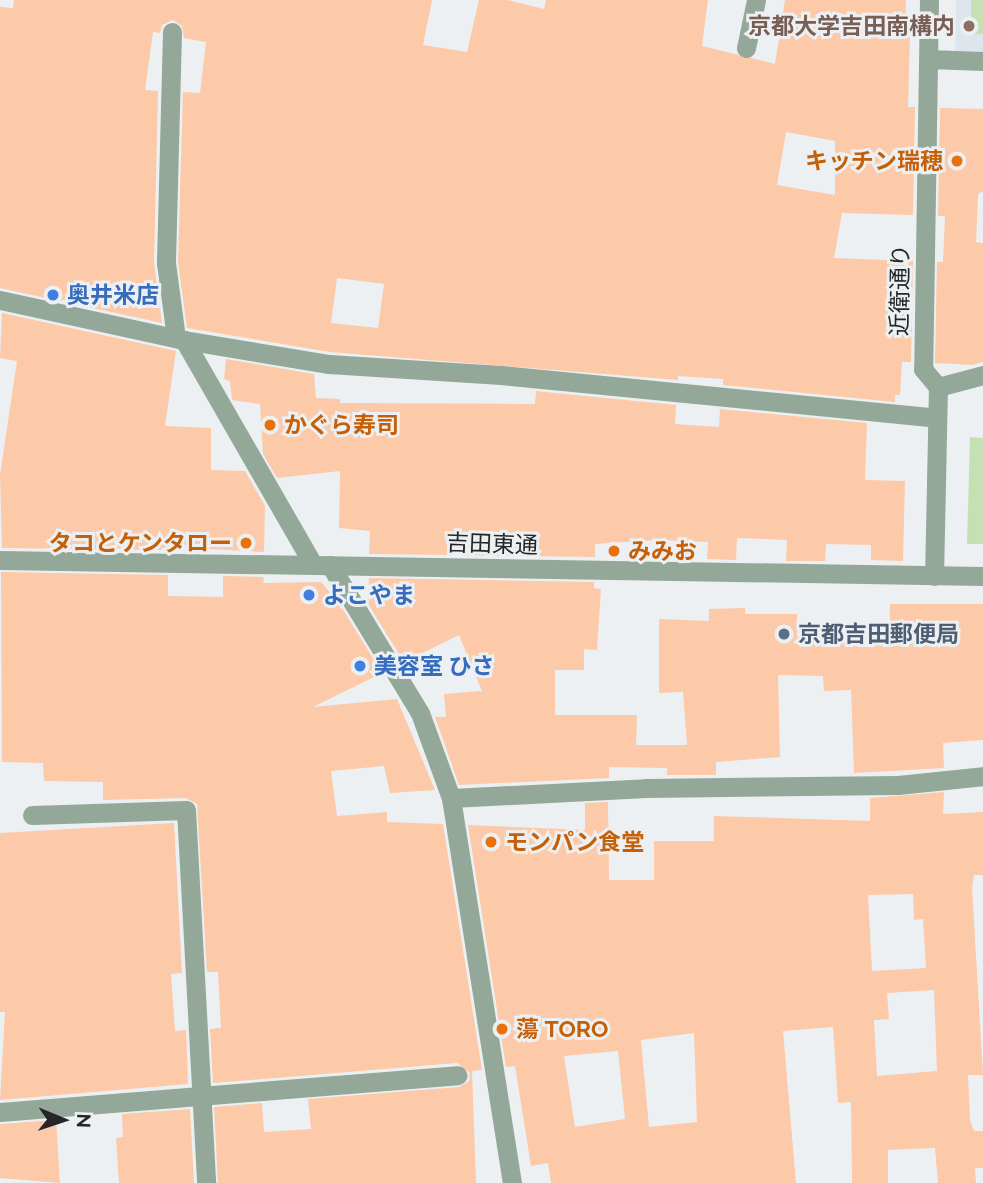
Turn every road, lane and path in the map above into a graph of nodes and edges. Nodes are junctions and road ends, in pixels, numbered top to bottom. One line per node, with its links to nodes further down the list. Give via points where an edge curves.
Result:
1 (756, 0): 4 (street)
2 (929, 0): 5 (street, 近衛通り)
3 (172, 33): 8 (street, via 166,263)
4 (746, 48)
5 (929, 58): 6 (street); 10 (street, 近衛通り, via 923,369)
6 (983, 61)
7 (0, 300): 8 (street)
8 (180, 339): 11 (street, via 329,364 501,375); 13 (street)
9 (983, 375): 10 (street)
10 (938, 387): 11 (street, 近衛通り)
11 (937, 418): 14 (street, 近衛通り)
12 (0, 560): 13 (street, 吉田東通)
13 (321, 564): 14 (street, 吉田東通); 17 (street, via 420,713)
14 (934, 576): 15 (street, 吉田東通)
15 (983, 576)
16 (983, 776): 17 (street, via 898,785 646,788)
17 (451, 798): 23 (street)
18 (32, 815): 20 (street, via 186,810)
19 (458, 1075): 20 (street)
20 (201, 1096): 21 (street); 22 (street)
21 (0, 1112)
22 (206, 1183)
23 (512, 1183)

